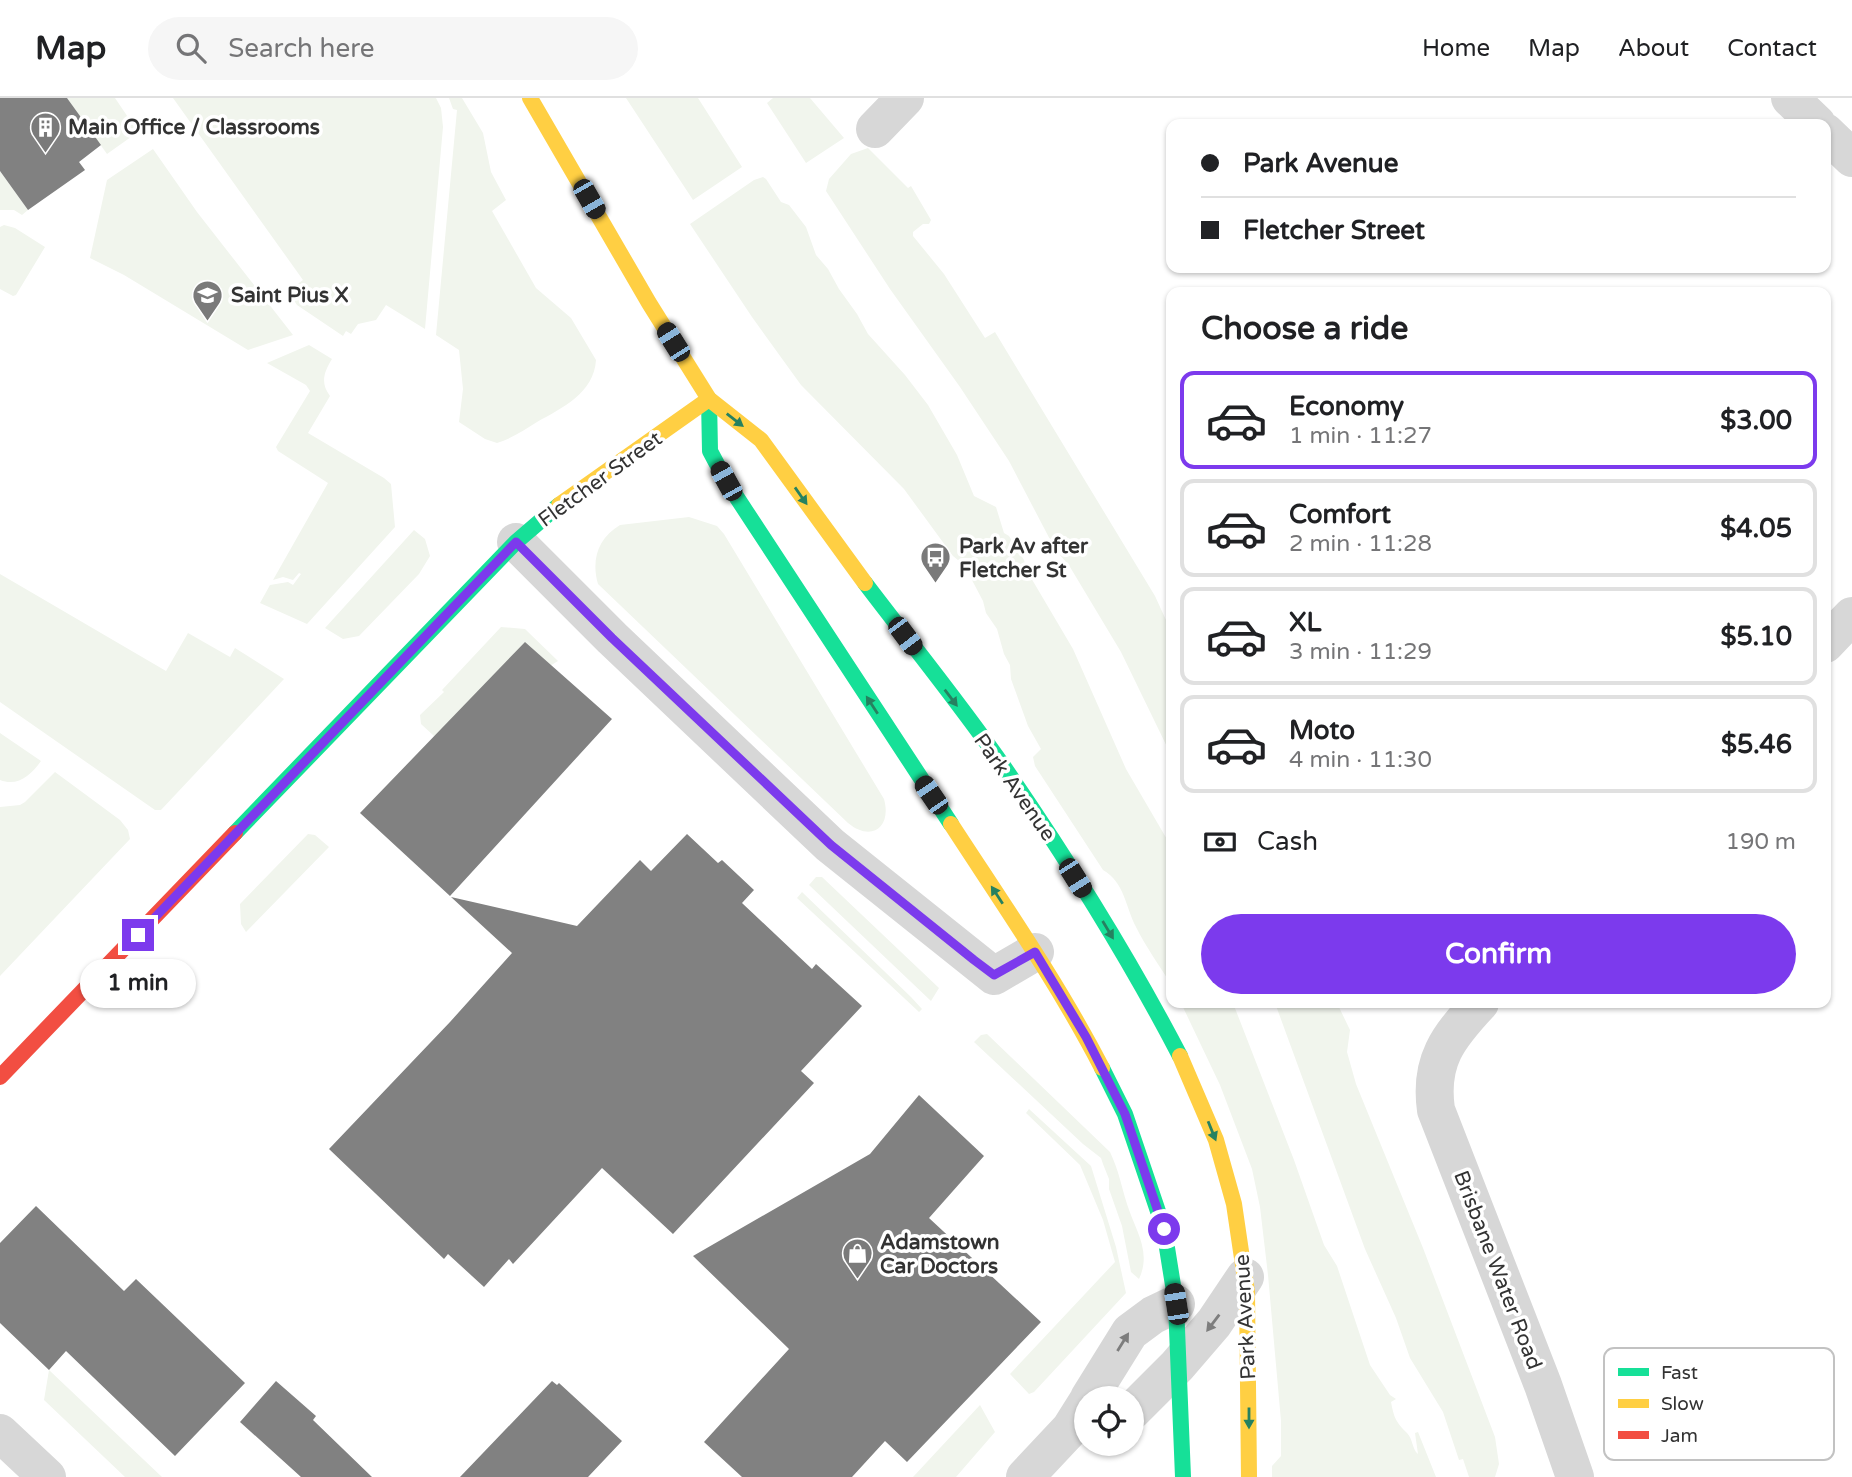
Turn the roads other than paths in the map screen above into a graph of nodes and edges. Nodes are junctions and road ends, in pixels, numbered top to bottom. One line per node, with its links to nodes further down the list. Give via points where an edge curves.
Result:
1 (530, 98): 8 (main road, Park Avenue)
2 (905, 98): 5 (street)
3 (1790, 98): 4 (street)
4 (1812, 119)
5 (875, 129)
6 (1831, 138): 7 (street)
7 (1852, 158)
8 (709, 399): 9 (main road, Fletcher Street, via 561,503); 12 (main road, one-way to 8, via 726,481 710,451); 15 (main road, Park Avenue, one-way to 15, via 761,440 1005,769 1101,918 1186,1067 1216,1140 1234,1204)
9 (516, 542): 12 (street, via 831,845 984,968 994,975); 14 (main road, Fletcher Street)
10 (1852, 616): 11 (street)
11 (1831, 638)
12 (1035, 952): 16 (main road, via 1125,1114 1164,1229)
13 (1476, 1008): 26 (street, Brisbane Water Road, via 1442,1051 1434,1073 1436,1110)
14 (0, 1077)
15 (1245, 1277): 17 (street, one-way to 17); 25 (main road, Park Avenue, one-way to 25)
16 (1176, 1304): 17 (main road); 18 (street, one-way to 16, via 1130,1332)
17 (1177, 1366): 19 (street); 24 (main road)
18 (1099, 1386)
19 (1144, 1398)
20 (1074, 1424): 23 (street)
21 (0, 1433): 22 (street)
22 (47, 1477)
23 (1025, 1477)
24 (1183, 1477)
25 (1249, 1477)
26 (1575, 1477)

